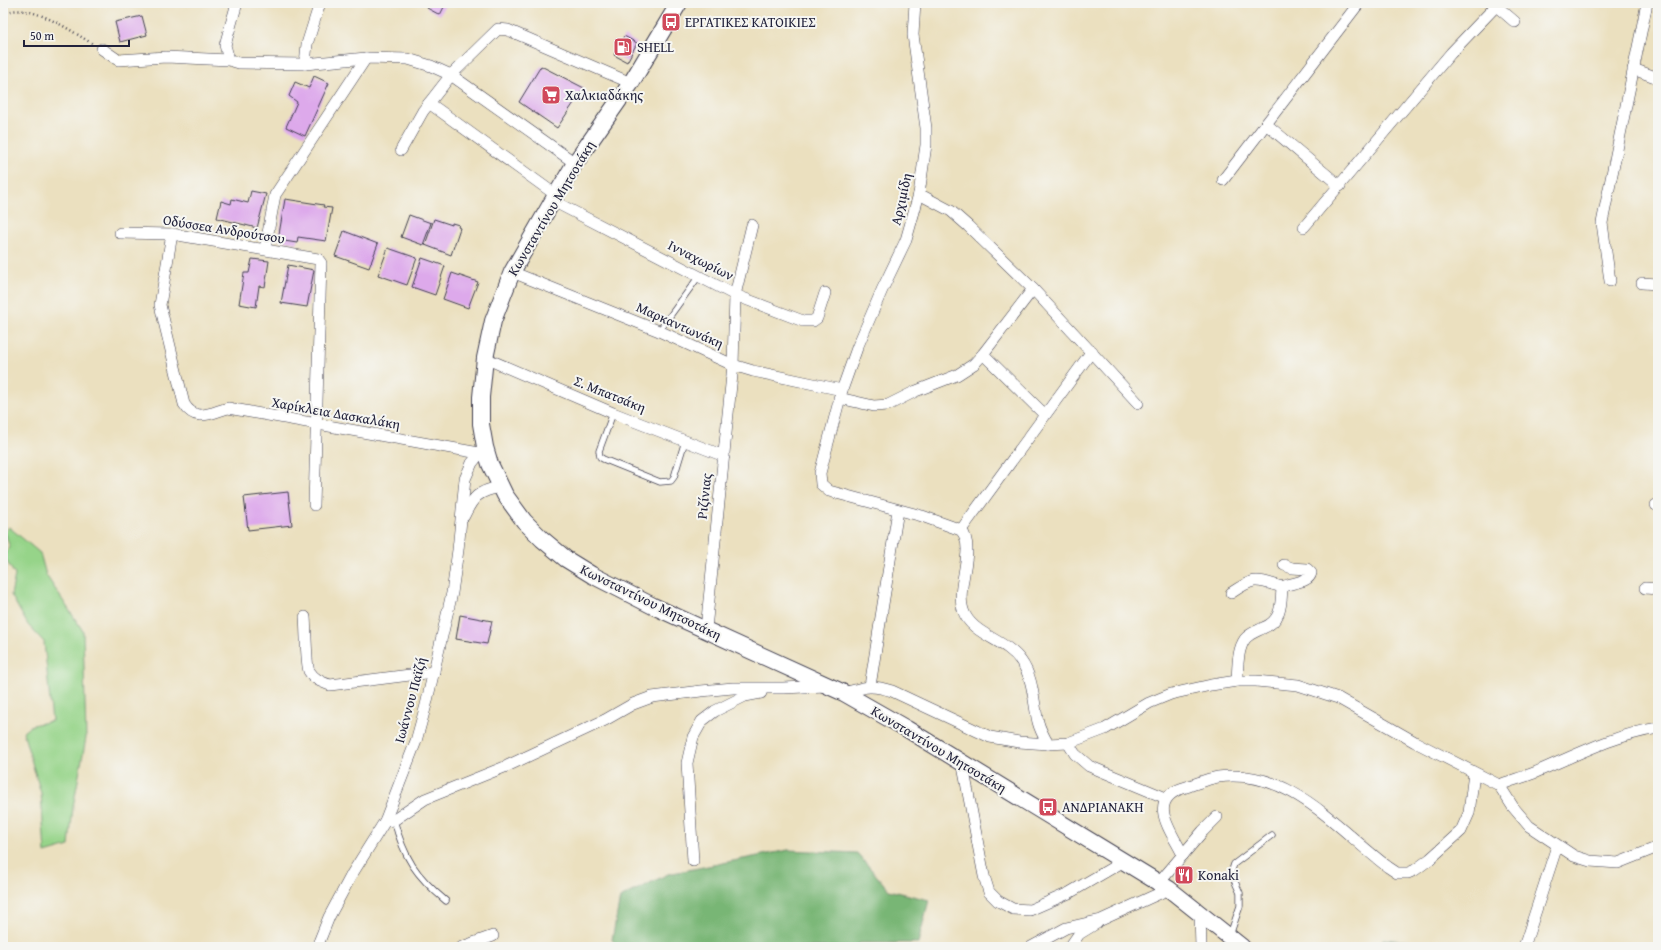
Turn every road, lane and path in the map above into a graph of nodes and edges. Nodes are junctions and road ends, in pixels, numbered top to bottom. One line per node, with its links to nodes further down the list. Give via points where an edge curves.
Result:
1 (237, 3): 12 (street, via 224,45)
2 (320, 3): 13 (street, via 307,44)
3 (679, 3): 17 (main road, Κωνσταντίνου Μητσοτάκη)
4 (915, 3): 24 (street, Αρχιμίδη, via 913,35 926,128)
5 (1359, 3): 19 (street)
6 (1647, 3): 14 (street)
7 (1495, 4): 9 (street); 23 (street)
8 (3, 14): 10 (path, via 9,10 21,9 39,13)
9 (1515, 22)
10 (102, 49): 12 (street, via 118,60 166,57)
11 (366, 58): 13 (street); 15 (street, via 408,59); 30 (street, via 275,195)
12 (229, 60): 13 (street, via 240,63)
13 (305, 64)
14 (1633, 69): 16 (street); 33 (street, via 1602,223)
15 (451, 75): 17 (street, via 498,29 503,28); 18 (street); 21 (street)
16 (1658, 78)
17 (631, 83): 21 (main road, Κωνσταντίνου Μητσοτάκη)
18 (429, 103): 20 (street); 25 (street, Ινναχωρίων)
19 (1266, 124): 22 (street); 23 (street)
20 (401, 150)
21 (575, 163): 25 (main road, Κωνσταντίνου Μητσοτάκη)
22 (1223, 180)
23 (1340, 186): 27 (street)
24 (919, 194): 36 (street, via 951,211); 44 (street, Αρχιμίδη, via 906,240 857,348)
25 (555, 198): 31 (main road, Κωνσταντίνου Μητσοτάκη); 32 (street, Ινναχωρίων)
26 (752, 225): 38 (street, Ριζίνιας)
27 (1304, 227)
28 (120, 233): 29 (street, Οδύσσεα Ανδρούτσου)
29 (172, 234): 30 (street, Οδύσσεα Ανδρούτσου); 48 (street, Χαρίκλεια Δασκαλάκη, via 160,305 184,404 189,412 200,416 228,408)
30 (264, 249): 48 (street, Οδύσσεα Ανδρούτσου, via 318,259 321,263)
31 (512, 272): 39 (street, Μαρκαντωνάκη); 42 (main road, Κωνσταντίνου Μητσοτάκη, via 493,321)
32 (699, 276): 38 (street, Ινναχωρίων); 39 (lane)
33 (1610, 281)
34 (1642, 283): 35 (street)
35 (1658, 284)
36 (1032, 289): 40 (street); 41 (street, Μαρκαντωνάκη)
37 (825, 293): 38 (street, Ινναχωρίων, via 817,318 813,321 803,321)
38 (735, 295): 43 (street, Ριζίνιας)
39 (659, 332): 43 (street, Μαρκαντωνάκη)
40 (1092, 352): 45 (street); 47 (street)
41 (983, 354): 44 (street, Μαρκαντωνάκη, via 974,364 957,375 888,405 874,406); 47 (street)
42 (485, 358): 46 (street, Σ. Μπατσάκη); 50 (main road, Κωνσταντίνου Μητσοτάκη, via 481,397)
43 (733, 365): 44 (street, Μαρκαντωνάκη); 51 (street, Ριζίνιας)
44 (840, 394): 56 (street, Αρχιμίδη, via 820,473 821,484 830,491)
45 (1138, 403)
46 (613, 413): 49 (street, Σ. Μπατσάκη); 49 (lane, via 599,451 600,457 660,482 671,481)
47 (1045, 414): 58 (street)
48 (317, 423): 50 (street, Χαρίκλεια Δασκαλάκη); 55 (street)
49 (686, 441): 51 (street, Σ. Μπατσάκη)
50 (482, 450): 52 (street, Ιωάννου Παϊζή, via 467,471); 53 (main road, Κωνσταντίνου Μητσοτάκη)
51 (724, 456): 65 (street, Ριζίνιας)
52 (464, 485): 54 (street); 57 (street, Ιωάννου Παϊζή)
53 (500, 487): 54 (street); 65 (main road, Κωνσταντίνου Μητσοτάκη, via 524,521 566,559 619,589)
54 (479, 494): 57 (street, via 471,501)
55 (314, 505)
56 (898, 510): 58 (street, Αρχιμίδη); 69 (street)
57 (462, 520): 66 (street, Ιωάννου Παϊζή, via 452,593)
58 (961, 530): 74 (street, via 967,540 962,584 963,613 973,626 1004,644 1021,660 1031,682 1038,724)
59 (1284, 565): 60 (street, via 1307,569 1311,573 1308,580)
60 (1282, 587): 63 (street, via 1252,580); 67 (street, via 1280,610 1276,619 1268,627 1250,634 1242,645)
61 (1645, 588): 62 (street)
62 (1658, 590)
63 (1231, 593)
64 (305, 617): 66 (street, via 309,670 321,682 330,685)
65 (706, 629): 68 (main road, Κωνσταντίνου Μητσοτάκη)
66 (434, 672): 80 (street, Ιωάννου Παϊζή, via 416,741)
67 (1237, 681): 73 (street, via 1171,694 1149,703 1105,729); 76 (street, via 1298,686 1338,698)
68 (828, 686): 70 (street); 71 (main road, Κωνσταντίνου Μητσοτάκη)
69 (870, 686): 71 (street); 74 (street, via 892,691 990,737)
70 (783, 688): 80 (street, via 717,690 652,698 633,704 507,766 426,800); 85 (street, via 745,696 715,711 702,721 692,738 687,763)
71 (844, 693): 75 (main road, Κωνσταντίνου Μητσοτάκη)
72 (1658, 728): 77 (street, via 1626,735)
73 (1068, 743): 74 (street); 78 (street, via 1075,754 1089,766)
74 (1048, 744)
75 (962, 762): 86 (main road, Κωνσταντίνου Μητσοτάκη); 86 (street, via 984,876 989,892 998,901 1013,909 1030,910 1069,893)
76 (1474, 773): 77 (street); 78 (street, via 1469,813 1461,832 1430,859 1408,873 1397,873 1388,867 1316,807 1278,786 1261,780 1235,776 1217,778 1176,790)
77 (1499, 785): 82 (street, via 1529,826)
78 (1166, 798): 84 (street, via 1163,813)
79 (1218, 817): 84 (street)
80 (390, 820): 88 (lane, via 407,859 431,888); 93 (street, Ιωάννου Παϊζή, via 352,874 329,917)
81 (1272, 835): 92 (lane, via 1234,864 1231,873 1240,893 1240,906)
82 (1557, 846): 83 (street, via 1574,856 1604,863 1618,863); 99 (street)
83 (1658, 847)
84 (1183, 855): 87 (street)
85 (693, 860)
86 (1124, 861): 87 (main road, Κωνσταντίνου Μητσοτάκη)
87 (1164, 886): 89 (main road, Κωνσταντίνου Μητσοτάκη); 90 (street)
88 (446, 901)
89 (1200, 915): 92 (main road, Κωνσταντίνου Μητσοτάκη); 97 (street)
90 (1101, 920): 95 (street, via 1066,928); 96 (street, via 1079,934)
91 (493, 936): 94 (street)
92 (1229, 937): 98 (main road, Κωνσταντίνου Μητσοτάκη)
93 (317, 947)
94 (462, 947)
95 (1030, 947)
96 (1070, 947)
97 (1201, 947)
98 (1242, 947)
99 (1524, 947)

